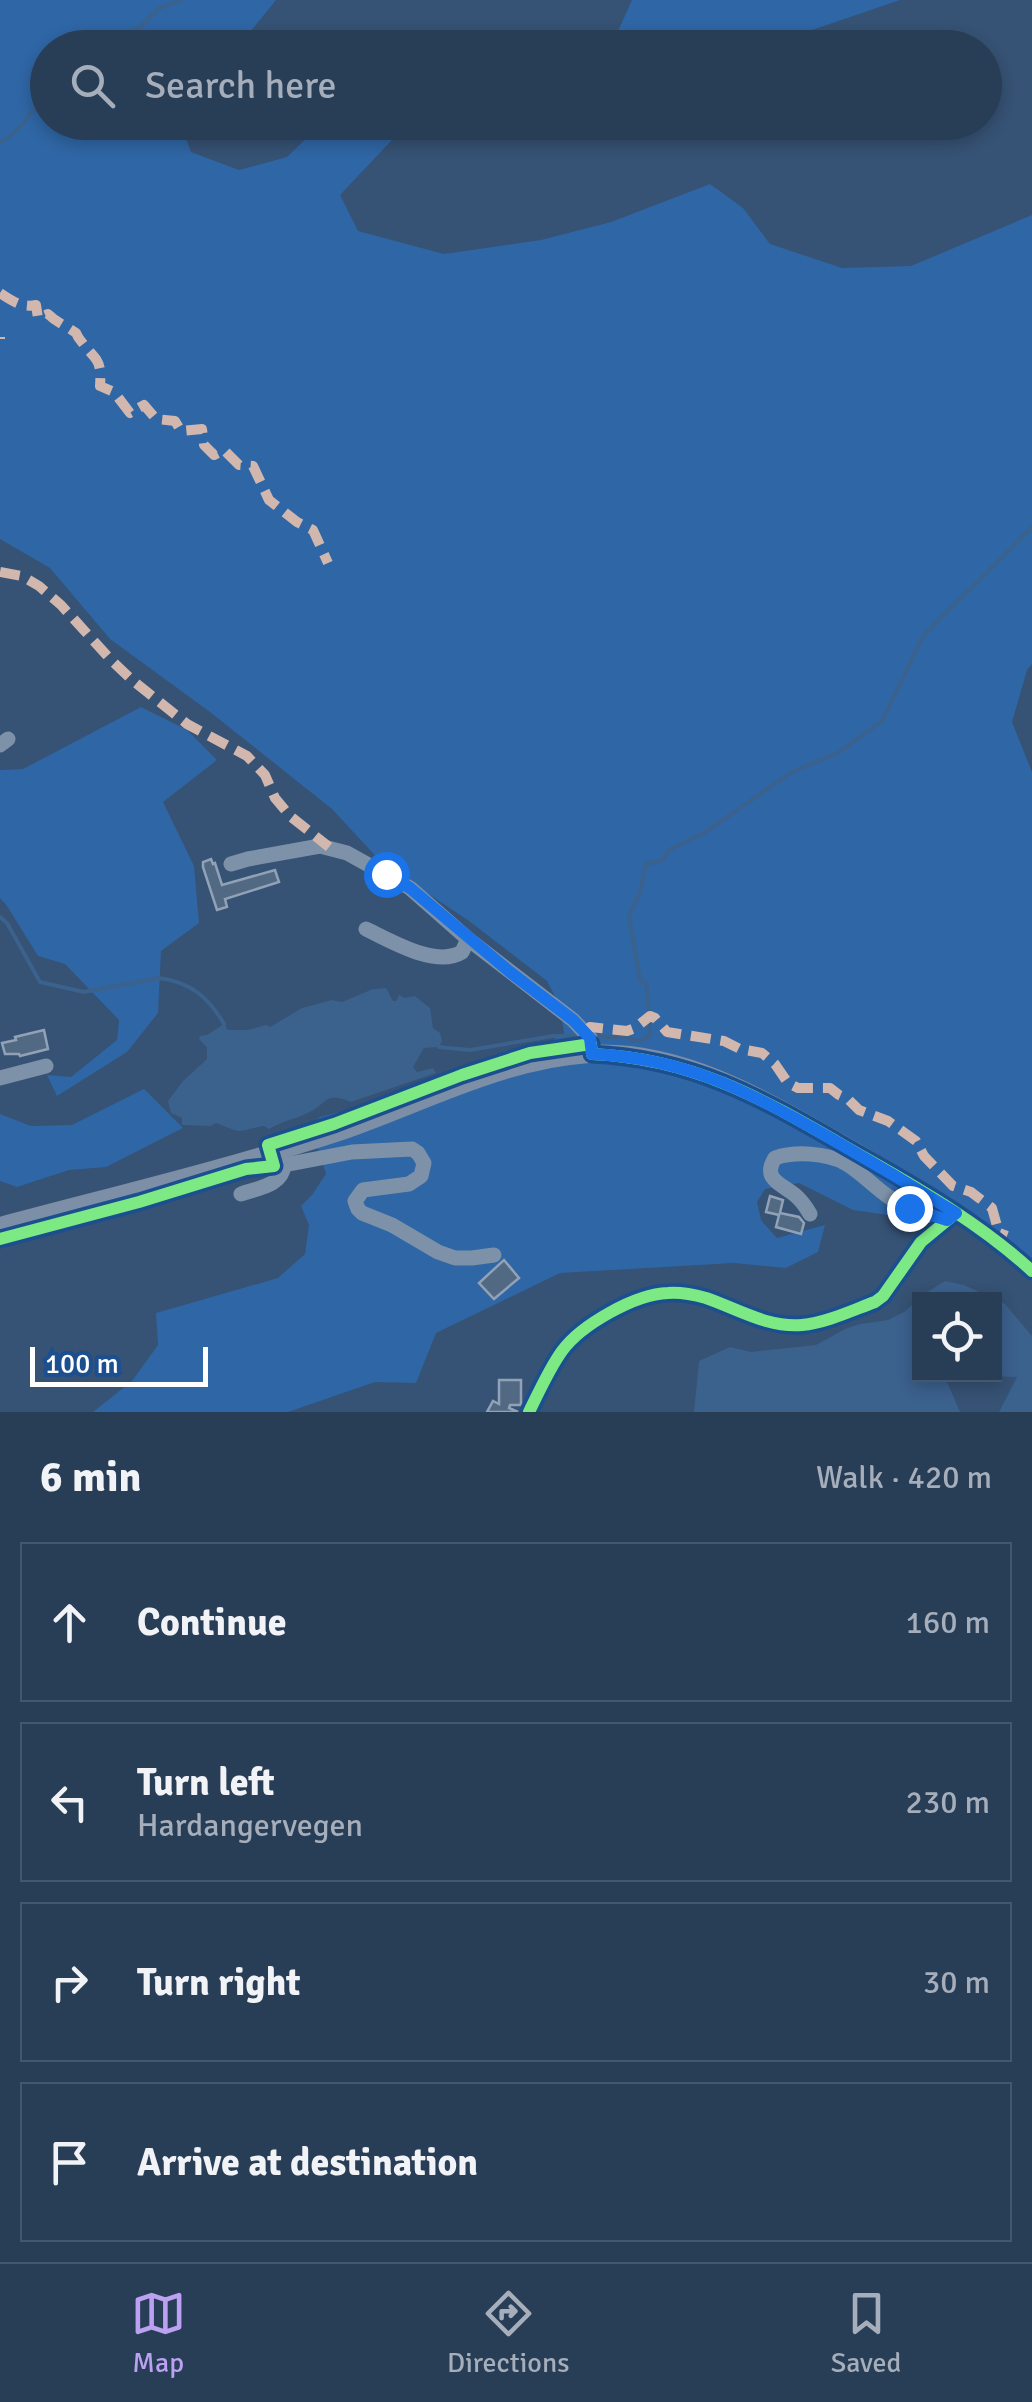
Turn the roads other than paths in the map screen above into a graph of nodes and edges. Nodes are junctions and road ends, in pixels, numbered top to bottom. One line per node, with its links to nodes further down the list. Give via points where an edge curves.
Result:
1 (231, 864): 3 (street, via 329,847 410,888)
2 (366, 929): 3 (street, via 420,954 449,957 462,952)
3 (468, 938): 4 (street, via 573,1020 590,1038)
4 (592, 1054): 7 (main road, via 496,1073); 10 (main road, via 660,1061 731,1086 791,1115)
5 (46, 1066): 6 (street)
6 (0, 1078)
7 (278, 1159): 8 (street, via 278,1181); 11 (main road); 12 (street, via 412,1149 424,1163 421,1176 402,1186 363,1190 358,1209 438,1252 456,1258)
8 (240, 1194)
9 (810, 1214): 10 (street, via 771,1176 776,1158 834,1159 921,1214)
10 (952, 1216): 13 (main road, via 984,1230); 14 (street, via 910,1255 884,1296 815,1323 767,1322 672,1292 637,1300 575,1336)
11 (0, 1226)
12 (494, 1255)
13 (1032, 1271)
14 (529, 1412)

